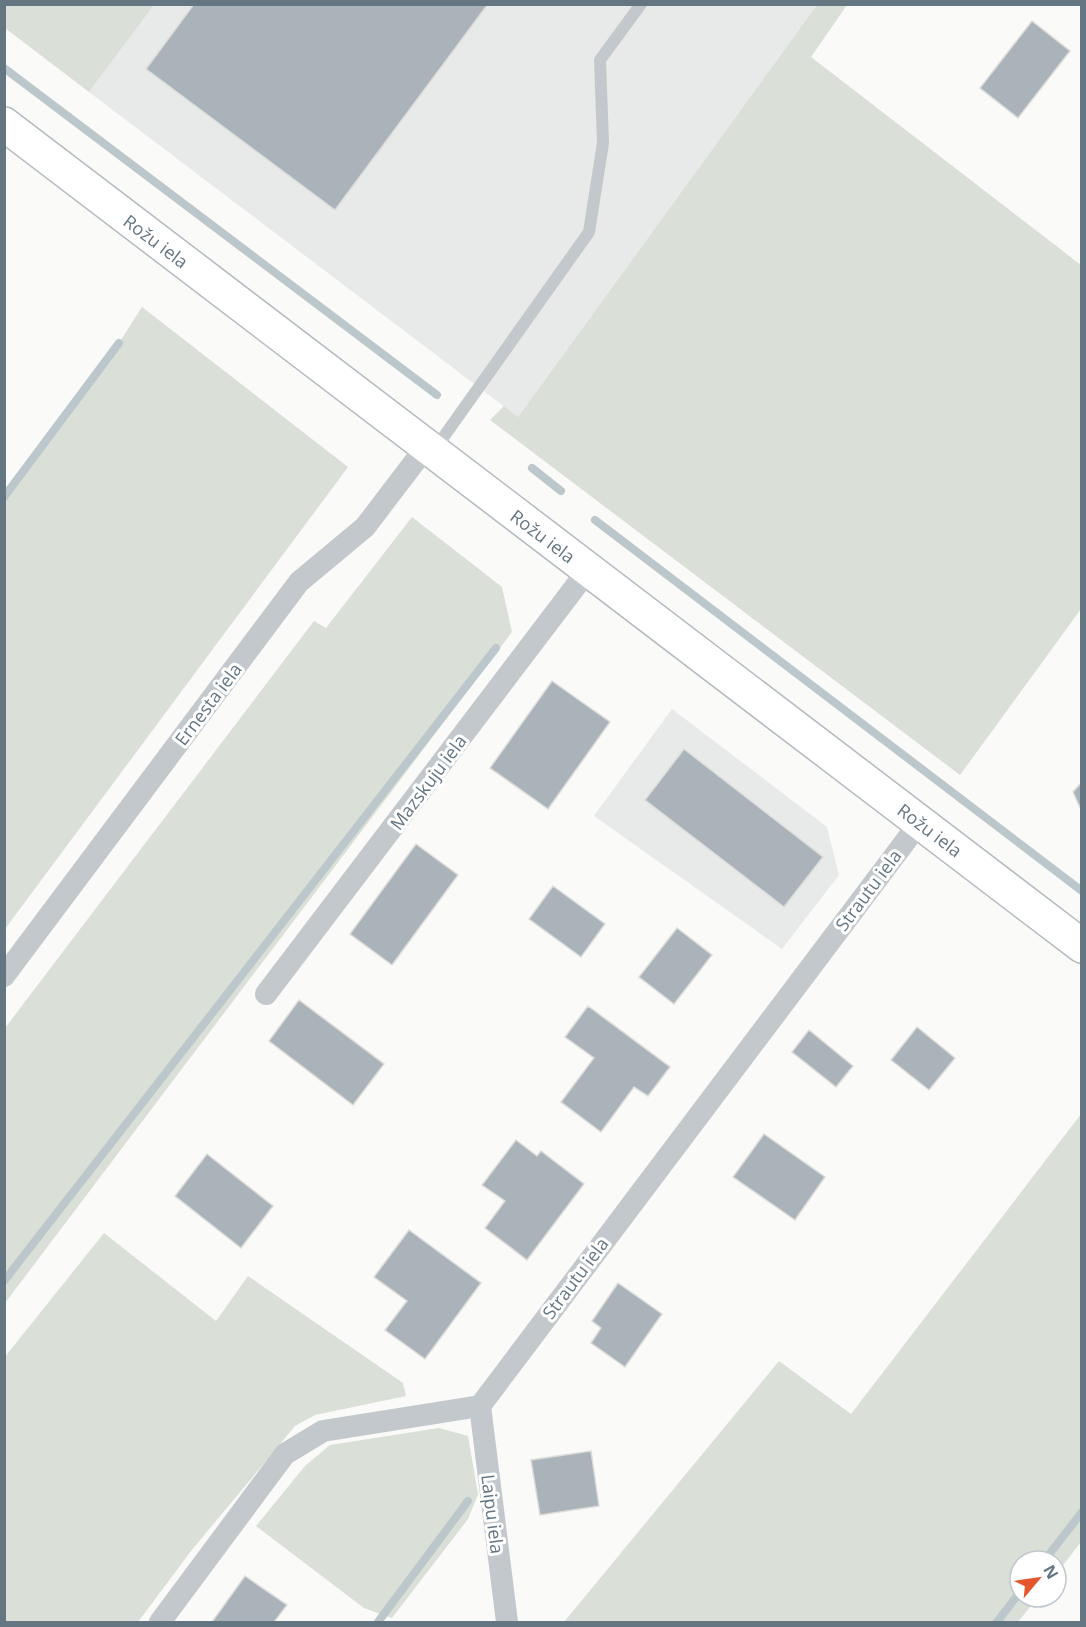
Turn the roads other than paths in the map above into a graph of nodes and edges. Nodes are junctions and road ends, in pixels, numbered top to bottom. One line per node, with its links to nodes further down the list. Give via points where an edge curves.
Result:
1 (641, 4): 3 (lane, via 600,60 603,143 589,232)
2 (4, 124): 3 (street, Rožu iela)
3 (429, 449): 4 (street, Rožu iela); 7 (street, Ernesta iela, via 365,527 299,582)
4 (588, 570): 5 (street, Rožu iela); 8 (street, Mazskuju iela)
5 (920, 822): 6 (street, Rožu iela); 9 (street, Strautu iela)
6 (1082, 946)
7 (4, 976)
8 (266, 994)
9 (480, 1406): 10 (street, via 323,1431 285,1454); 11 (street, Laipu iela)
10 (160, 1623)
11 (507, 1623)

